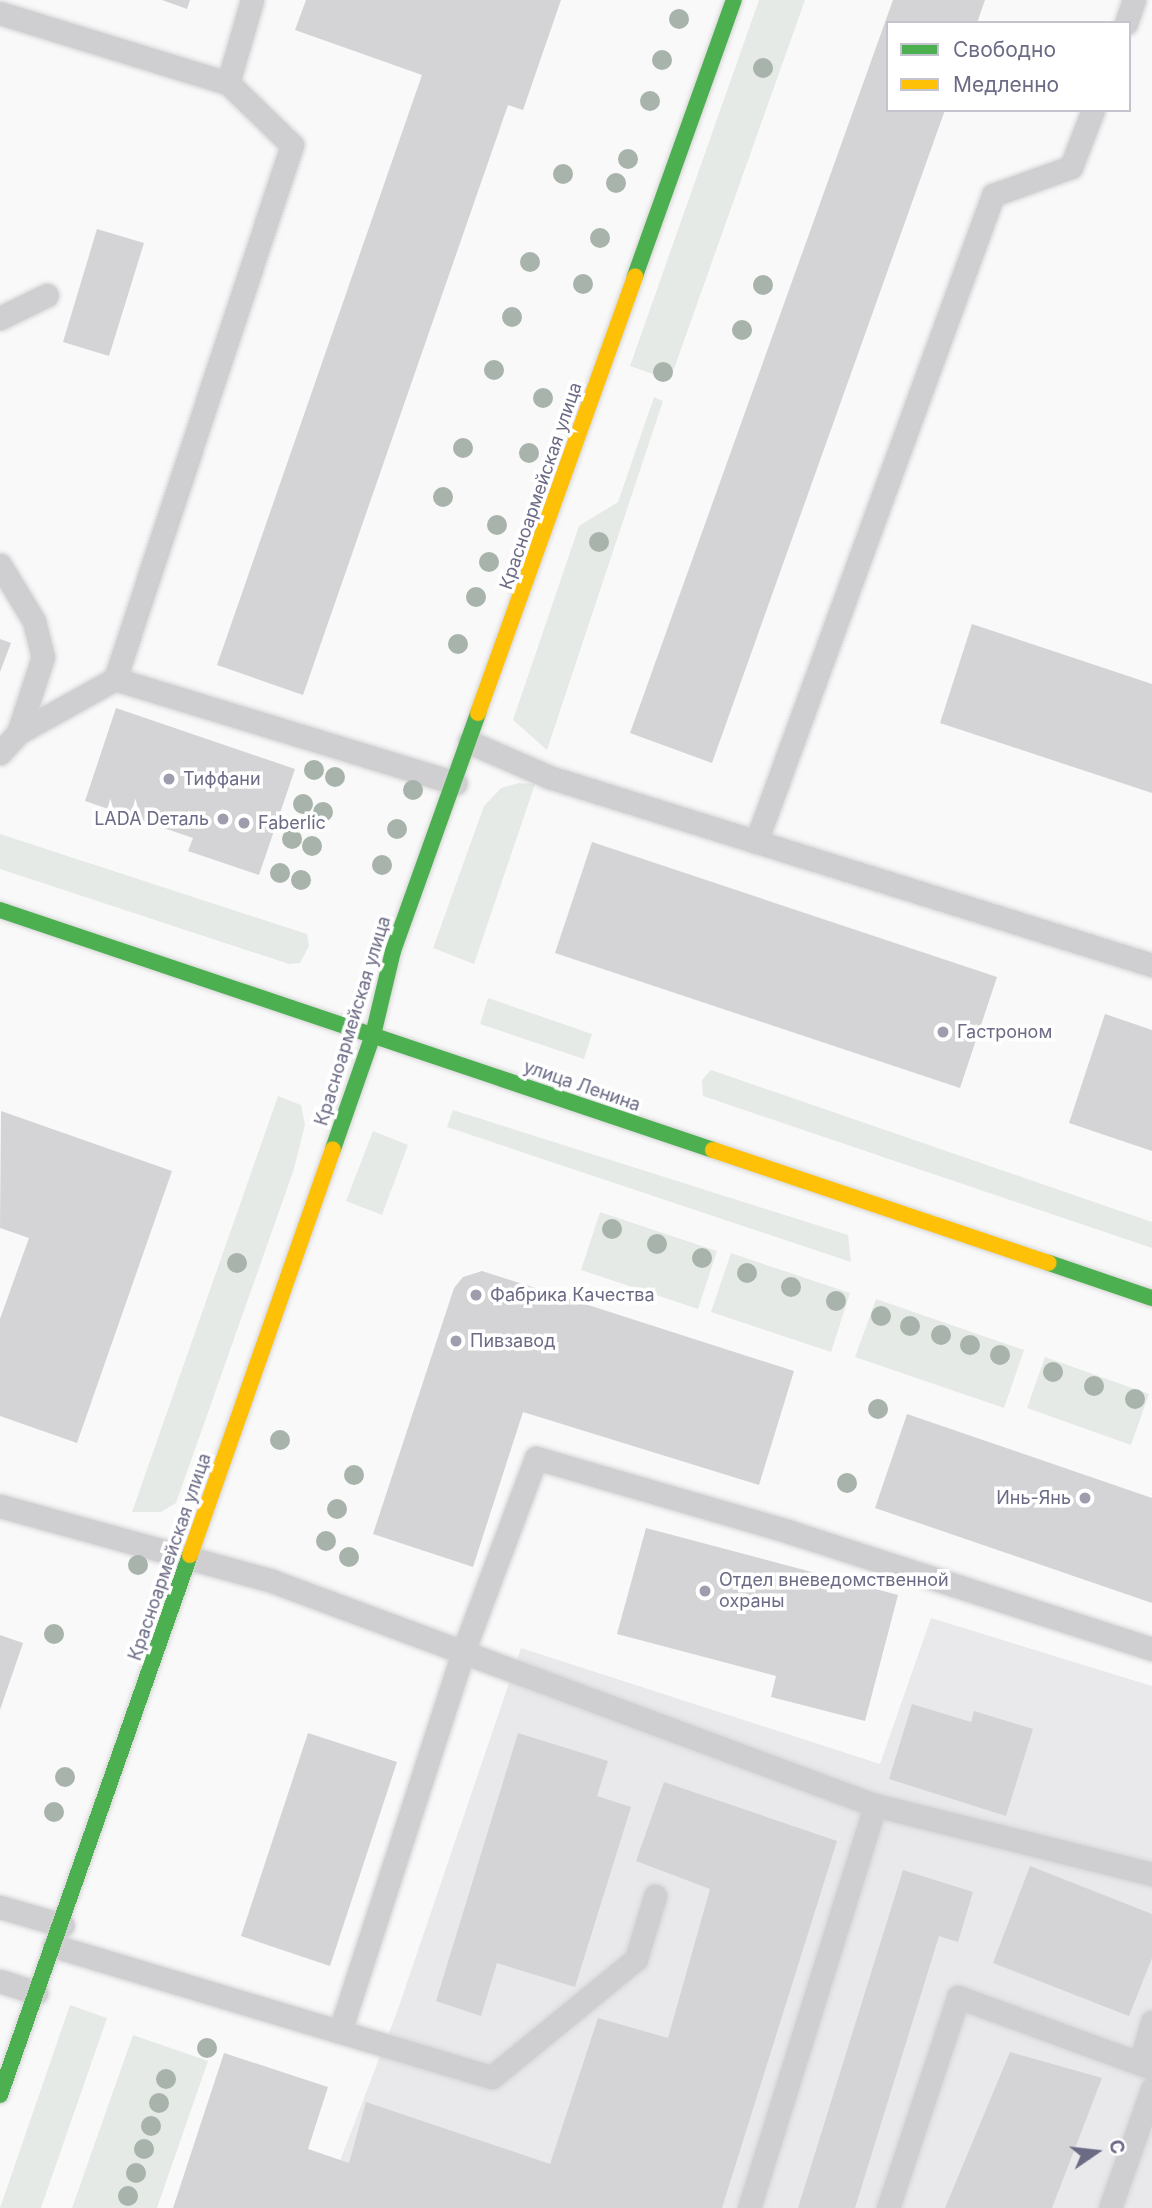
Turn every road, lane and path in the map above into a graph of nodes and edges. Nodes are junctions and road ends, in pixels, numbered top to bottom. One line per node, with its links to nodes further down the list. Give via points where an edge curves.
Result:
1 (252, 0): 6 (lane)
2 (734, 0): 13 (street, Красноармейская улица)
3 (1134, 0): 5 (lane)
4 (0, 13): 6 (lane)
5 (1127, 21)
6 (228, 83): 11 (lane, via 292,145)
7 (1092, 112): 16 (lane, via 1071,167 993,194)
8 (47, 295): 9 (lane)
9 (0, 318)
10 (0, 565): 12 (lane, via 34,621 43,657)
11 (116, 679): 12 (lane); 15 (lane)
12 (18, 733): 14 (lane)
13 (469, 742): 15 (street, Красноармейская улица); 16 (lane, via 549,777)
14 (0, 753)
15 (456, 783): 19 (street, Красноармейская улица, via 393,951)
16 (756, 842): 18 (lane)
17 (0, 910): 19 (street, улица Ленина)
18 (1152, 965)
19 (373, 1035): 20 (street, улица Ленина); 22 (street, Красноармейская улица)
20 (1152, 1298)
21 (0, 1506): 22 (lane)
22 (188, 1562): 24 (lane, via 272,1581); 29 (street, Красноармейская улица)
23 (1152, 1649): 24 (lane, via 790,1532 536,1458)
24 (463, 1652): 25 (lane); 33 (lane)
25 (875, 1805): 26 (lane); 37 (lane)
26 (1152, 1874)
27 (655, 1896): 33 (lane, via 635,1959 492,2077)
28 (0, 1907): 29 (lane)
29 (58, 1936): 31 (street, Красноармейская улица); 33 (lane)
30 (0, 1981): 31 (lane)
31 (36, 1993): 36 (street, Красноармейская улица)
32 (1152, 2022): 34 (lane)
33 (340, 2031)
34 (1146, 2065): 38 (lane, via 958,1997)
35 (1152, 2089): 39 (lane)
36 (0, 2095)
37 (749, 2208)
38 (888, 2208)
39 (1110, 2208)

